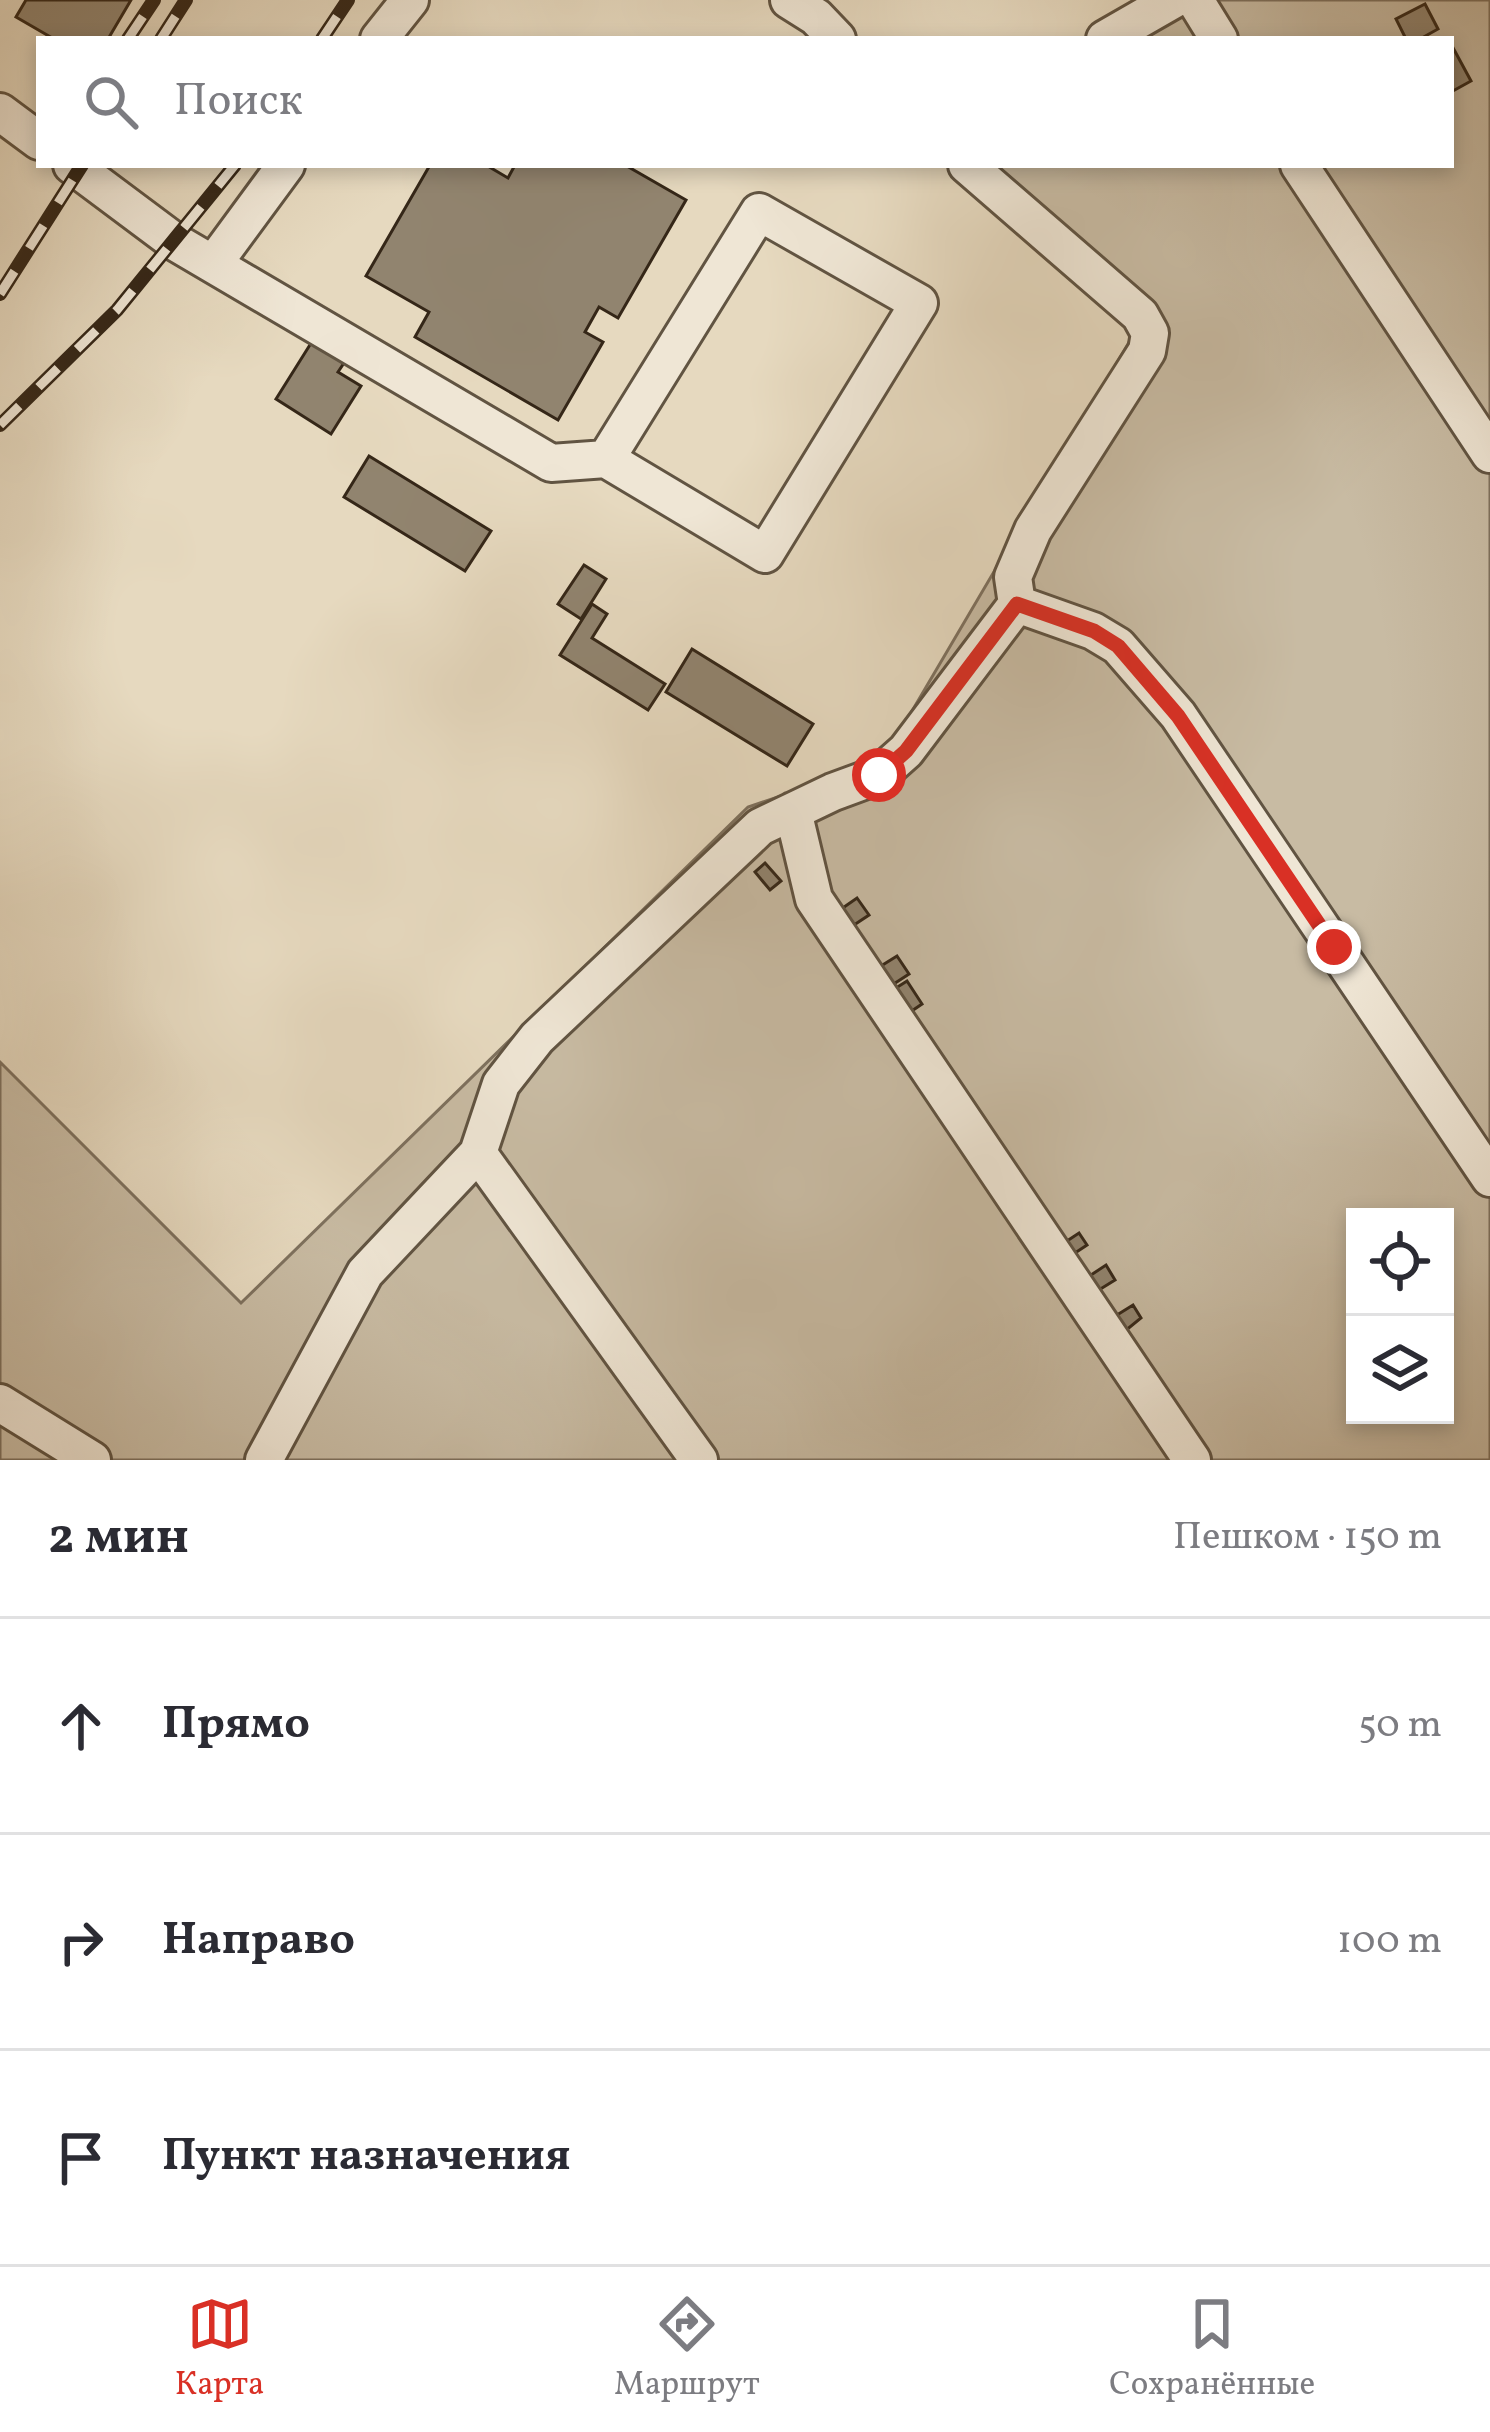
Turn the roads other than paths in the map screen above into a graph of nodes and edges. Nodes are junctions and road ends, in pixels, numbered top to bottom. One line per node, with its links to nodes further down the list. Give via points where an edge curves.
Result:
1 (410, 0): 5 (lane)
2 (789, 0): 6 (lane)
3 (1173, 0): 7 (lane)
4 (1195, 0): 8 (lane)
5 (381, 36)
6 (834, 36)
7 (1110, 36)
8 (1218, 36)
9 (0, 112): 10 (lane)
10 (36, 139)
11 (76, 168): 15 (lane)
12 (284, 168): 15 (lane)
13 (971, 168): 18 (lane, via 1110,286 1150,333 1147,351 1033,530 1013,577)
14 (1301, 168): 16 (lane)
15 (214, 263): 17 (lane, via 551,464)
16 (1490, 454)
17 (606, 459): 17 (lane, via 759,212 919,303 765,554)
18 (1017, 604): 19 (lane, via 906,751 879,775); 21 (lane, via 1118,646 1178,716)
19 (793, 811): 20 (lane, via 760,826 537,1038 501,1084); 27 (lane, via 814,899)
20 (478, 1153): 25 (lane, via 365,1273); 26 (lane)
21 (1490, 1178)
22 (0, 1403): 23 (lane)
23 (45, 1449): 24 (lane)
24 (92, 1460)
25 (264, 1460)
26 (700, 1460)
27 (1192, 1460)

